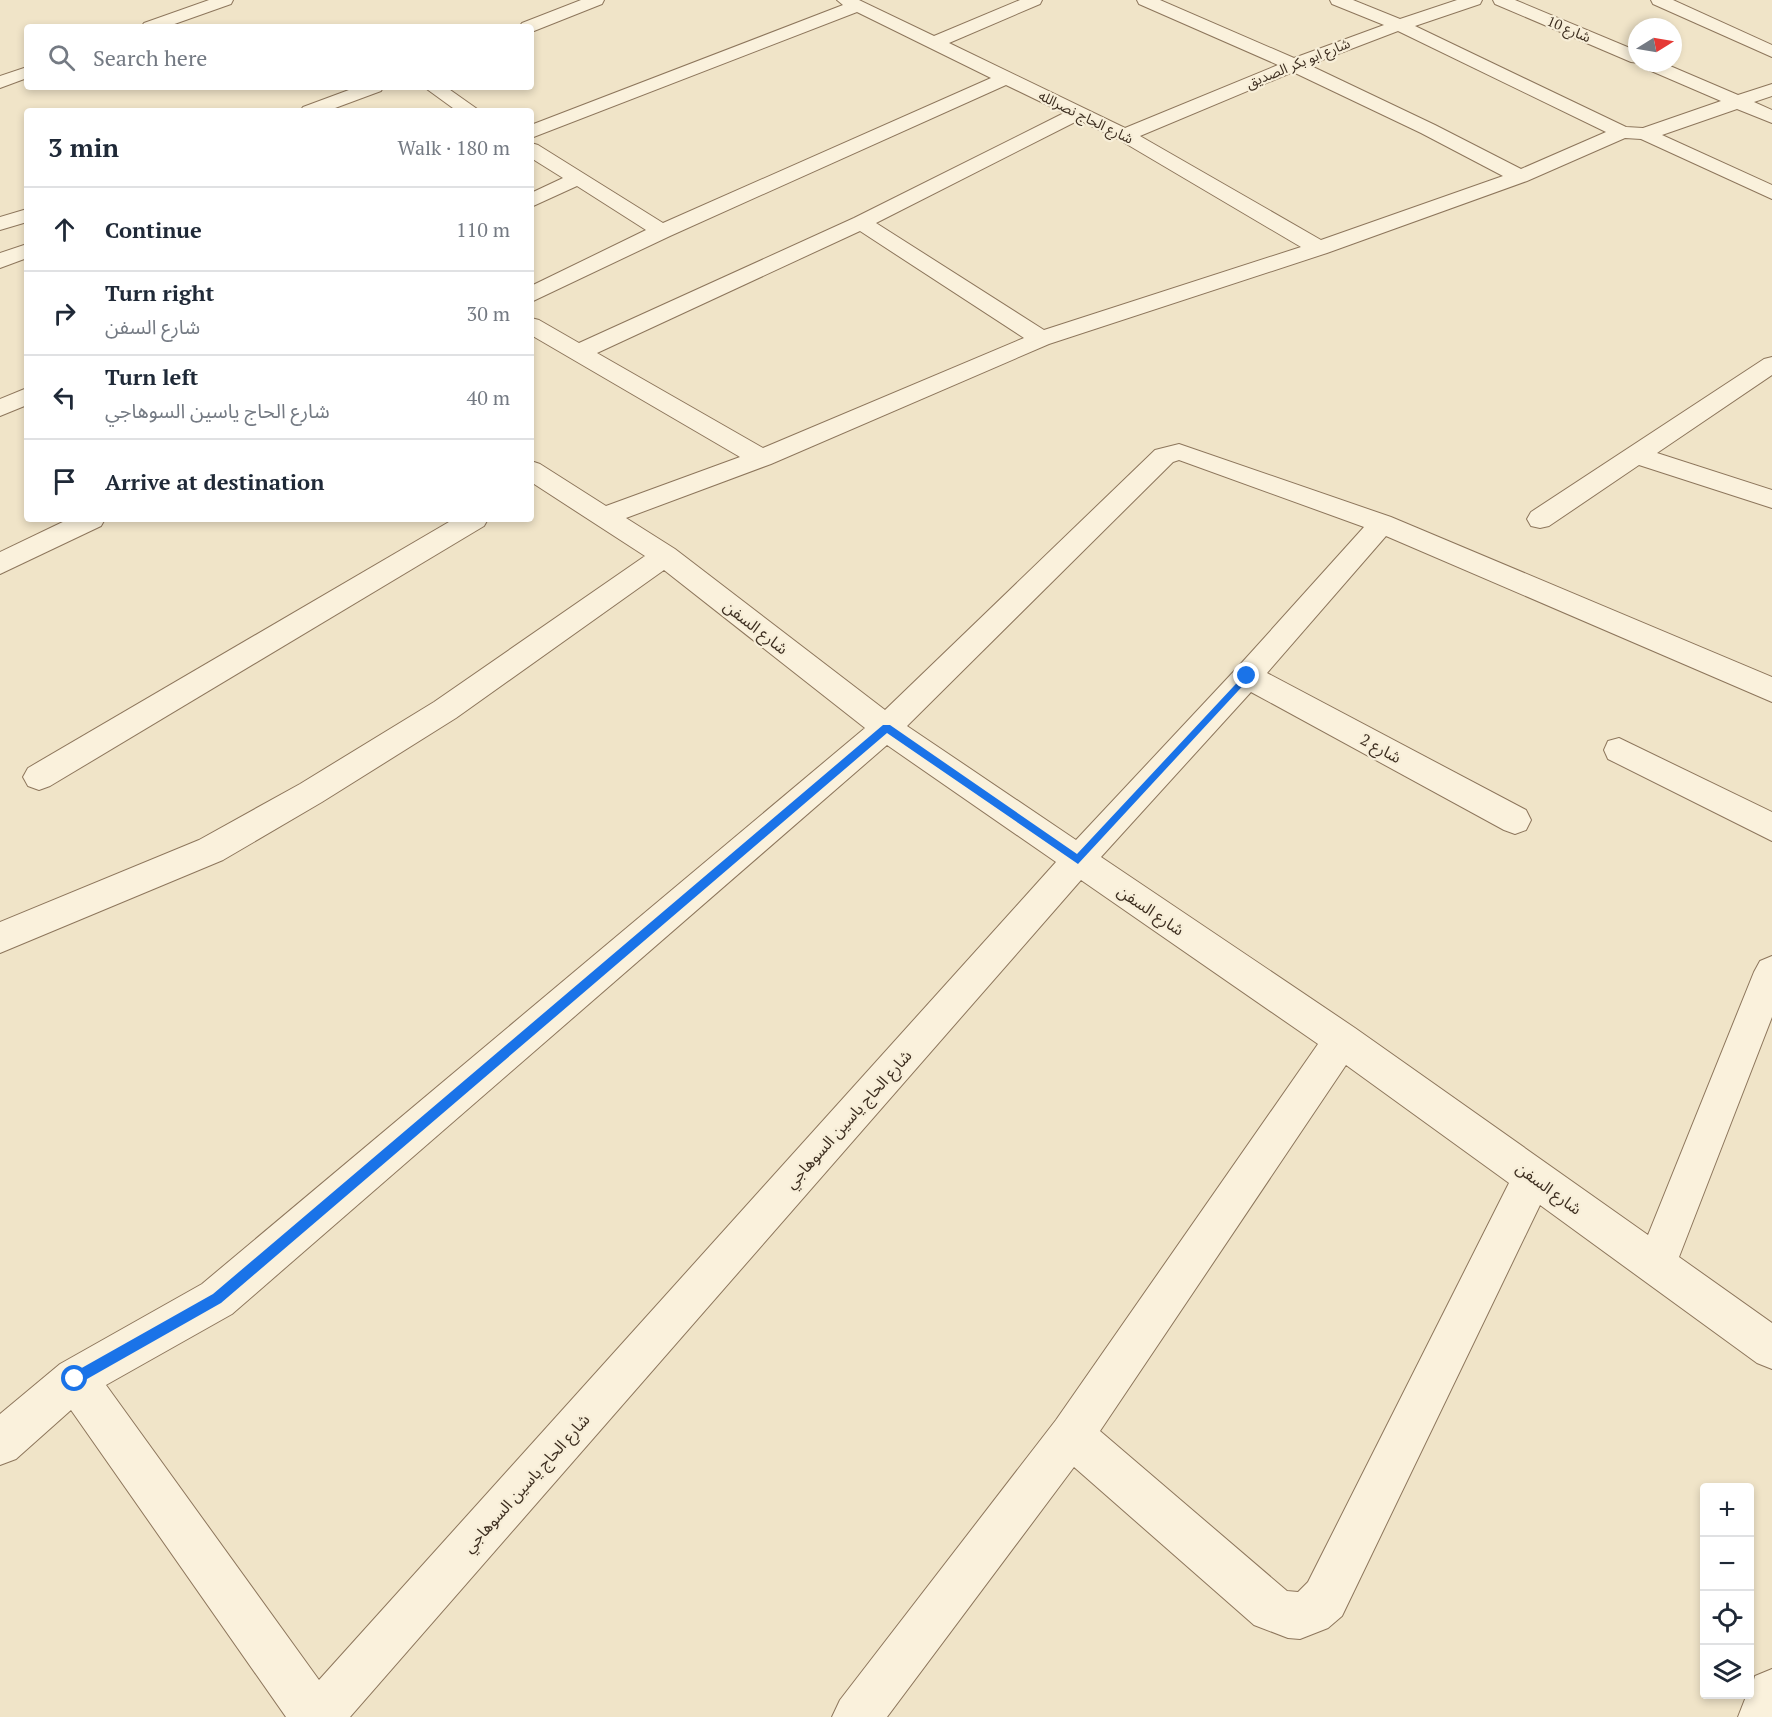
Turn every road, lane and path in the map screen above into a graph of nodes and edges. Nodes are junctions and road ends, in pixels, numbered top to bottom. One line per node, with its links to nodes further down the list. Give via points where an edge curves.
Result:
1 (225, 0): 11 (street)
2 (596, 0): 15 (street)
3 (1034, 0): 16 (street)
4 (1145, 0): 19 (street)
5 (1338, 0): 14 (street)
6 (1474, 0): 14 (street, شارع ابو بكر الصديق)
7 (1501, 0): 18 (street, شارع 10)
8 (1659, 0): 17 (street)
9 (887, 4): 10 (street)
10 (856, 6): 16 (street, شارع الحاج نصرالله); 34 (street)
11 (184, 15): 12 (street); 13 (street)
12 (158, 24)
13 (203, 24)
14 (1397, 24): 19 (street, شارع ابو بكر الصديق); 35 (street)
15 (534, 25)
16 (934, 43): 22 (street, شارع الحاج نصرالله)
17 (1772, 52)
18 (1628, 54)
19 (1294, 63): 37 (street, شارع ابو بكر الصديق); 39 (street, via 1427,126)
20 (1669, 72): 29 (street)
21 (24, 73): 23 (street)
22 (1006, 78): 32 (street, شارع الحاج نصرالله); 46 (street)
23 (0, 82)
24 (335, 90): 28 (street)
25 (366, 90): 28 (street)
26 (437, 90): 31 (street)
27 (1772, 90): 29 (street)
28 (348, 97): 30 (street)
29 (1738, 102): 33 (street); 36 (street)
30 (318, 108)
31 (465, 108)
32 (1079, 113): 37 (street, شارع الحاج نصرالله); 44 (street)
33 (1772, 117)
34 (534, 131)
35 (1622, 132): 36 (street); 39 (street)
36 (1645, 134): 41 (street)
37 (1125, 135): 49 (street, شارع الحاج نصرالله)
38 (534, 151): 40 (street)
39 (1520, 177): 49 (street)
40 (578, 178): 42 (street); 46 (street)
41 (1772, 193)
42 (534, 200)
43 (24, 215): 45 (street)
44 (861, 222): 54 (street); 55 (street)
45 (0, 224)
46 (662, 231): 52 (street)
47 (0, 236): 48 (street)
48 (24, 244)
49 (1320, 248): 54 (street)
50 (24, 251): 51 (street)
51 (0, 261)
52 (534, 294)
53 (534, 327): 55 (street)
54 (1041, 339): 60 (street)
55 (579, 352): 60 (street)
56 (1772, 364): 59 (street)
57 (24, 397): 58 (street)
58 (0, 408)
59 (1636, 455): 62 (street); 64 (street)
60 (762, 458): 63 (street)
61 (535, 478): 63 (street, شارع السفن)
62 (1772, 499)
63 (606, 516): 68 (street, شارع السفن)
64 (1540, 519)
65 (86, 522): 69 (street)
66 (470, 522): 74 (street)
67 (1382, 524): 70 (street, شارع الحاج ياسين السوهاجي); 71 (street); 72 (street, via 1188,454 1171,453)
68 (665, 556): 72 (street, شارع السفن); 78 (street, via 445,710 301,799 211,850)
69 (0, 564)
70 (1247, 676): 75 (street, شارع 2); 77 (street, شارع الحاج ياسين السوهاجي)
71 (1772, 690)
72 (886, 728): 77 (street, شارع السفن); 84 (street, via 217,1299)
73 (1619, 750): 76 (street)
74 (39, 777)
75 (1515, 820)
76 (1772, 827)
77 (1078, 860): 80 (street, شارع السفن); 88 (street, شارع الحاج ياسين السوهاجي)
78 (0, 938)
79 (1772, 972): 82 (street)
80 (1342, 1040): 81 (street, شارع السفن); 85 (street)
81 (1533, 1177): 82 (street, شارع السفن); 85 (street, via 1325,1599 1312,1612 1291,1617 1271,1608)
82 (1656, 1265): 83 (street, شارع السفن)
83 (1772, 1348)
84 (75, 1379): 86 (street); 88 (street)
85 (1071, 1436): 89 (street)
86 (0, 1443)
87 (1772, 1693): 90 (street)
88 (317, 1717)
89 (857, 1717)
90 (1763, 1717)

